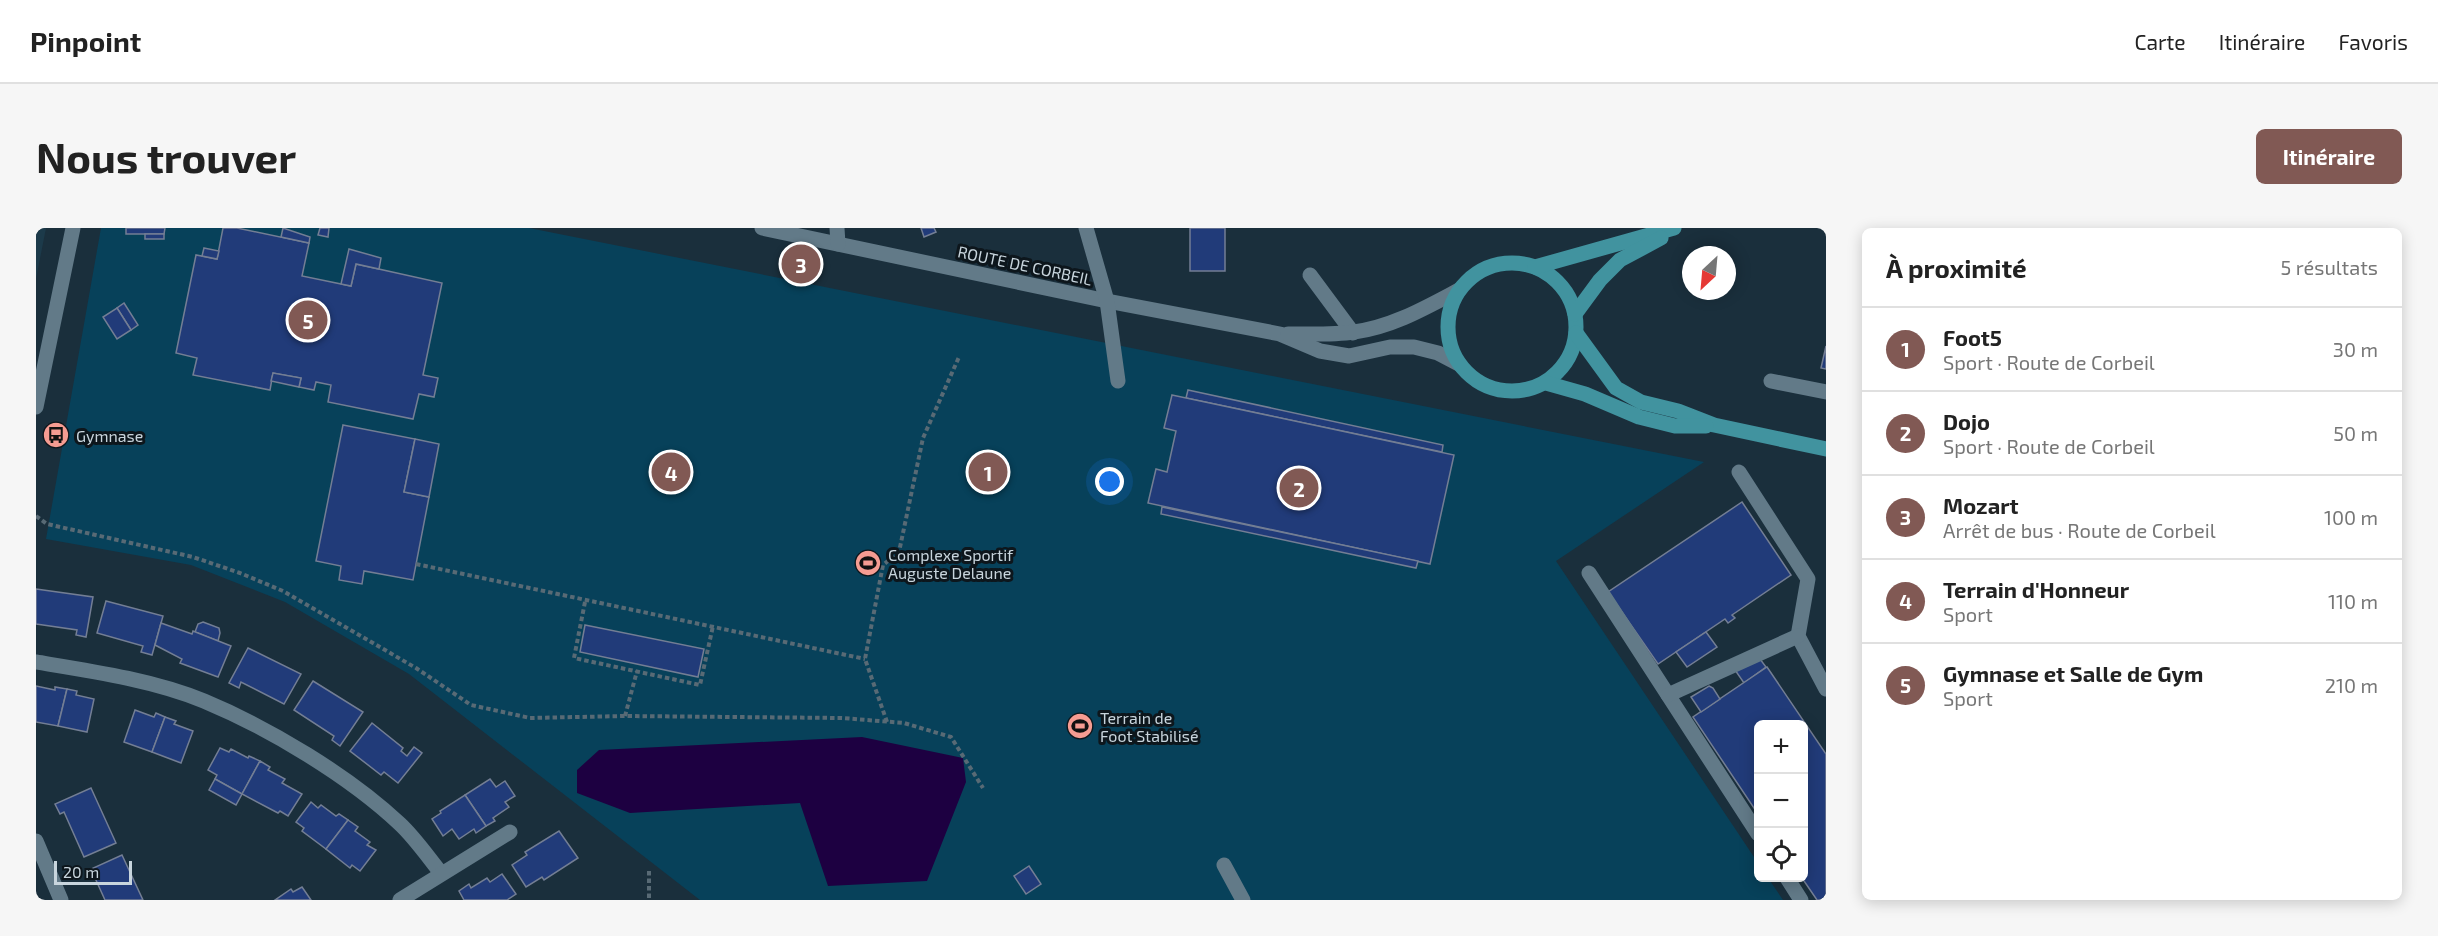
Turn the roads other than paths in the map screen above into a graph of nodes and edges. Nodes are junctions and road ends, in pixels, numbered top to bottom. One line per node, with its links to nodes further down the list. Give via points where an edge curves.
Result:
1 (73, 228): 20 (street)
2 (762, 228): 6 (street, ROUTE DE CORBEIL)
3 (837, 228): 6 (street)
4 (1086, 228): 10 (street)
5 (1676, 228): 7 (main road); 11 (main road, via 1620,260)
6 (838, 244): 10 (street, ROUTE DE CORBEIL)
7 (1534, 267): 9 (main road, via 1514,263 1492,266 1473,275); 11 (main road, via 1561,285)
8 (1310, 275): 12 (street)
9 (1459, 290): 12 (street, ROUTE DE CORBEIL, via 1410,316); 15 (main road, via 1450,308 1447,327 1450,347)
10 (1107, 301): 14 (street, ROUTE DE CORBEIL); 16 (street)
11 (1575, 314): 13 (main road)
12 (1353, 333): 14 (street, ROUTE DE CORBEIL)
13 (1576, 333): 18 (main road, via 1567,362); 21 (main road, via 1616,388 1641,402 1678,411)
14 (1280, 334): 15 (street, ROUTE DE CORBEIL, via 1320,351 1349,356 1390,347 1414,347)
15 (1459, 364): 18 (main road, via 1471,378 1504,392 1526,391)
16 (1118, 381)
17 (1771, 381): 19 (street)
18 (1545, 383): 21 (main road, via 1585,394 1639,417 1675,426)
19 (1826, 392)
20 (36, 407)
21 (1713, 426): 22 (main road)
22 (1826, 449)
23 (1739, 472): 25 (street, via 1808,579)
24 (1589, 573): 28 (street)
25 (1798, 636): 27 (street); 28 (street)
26 (36, 662): 33 (street, via 124,677 204,700 279,738 339,775 401,825)
27 (1826, 689)
28 (1668, 695): 29 (street)
29 (1754, 828)
30 (510, 832): 33 (street)
31 (36, 841): 35 (street)
32 (1224, 865): 37 (street)
33 (441, 873): 36 (street)
34 (1790, 882): 38 (street)
35 (61, 900)
36 (400, 900)
37 (1243, 900)
38 (1801, 900)

